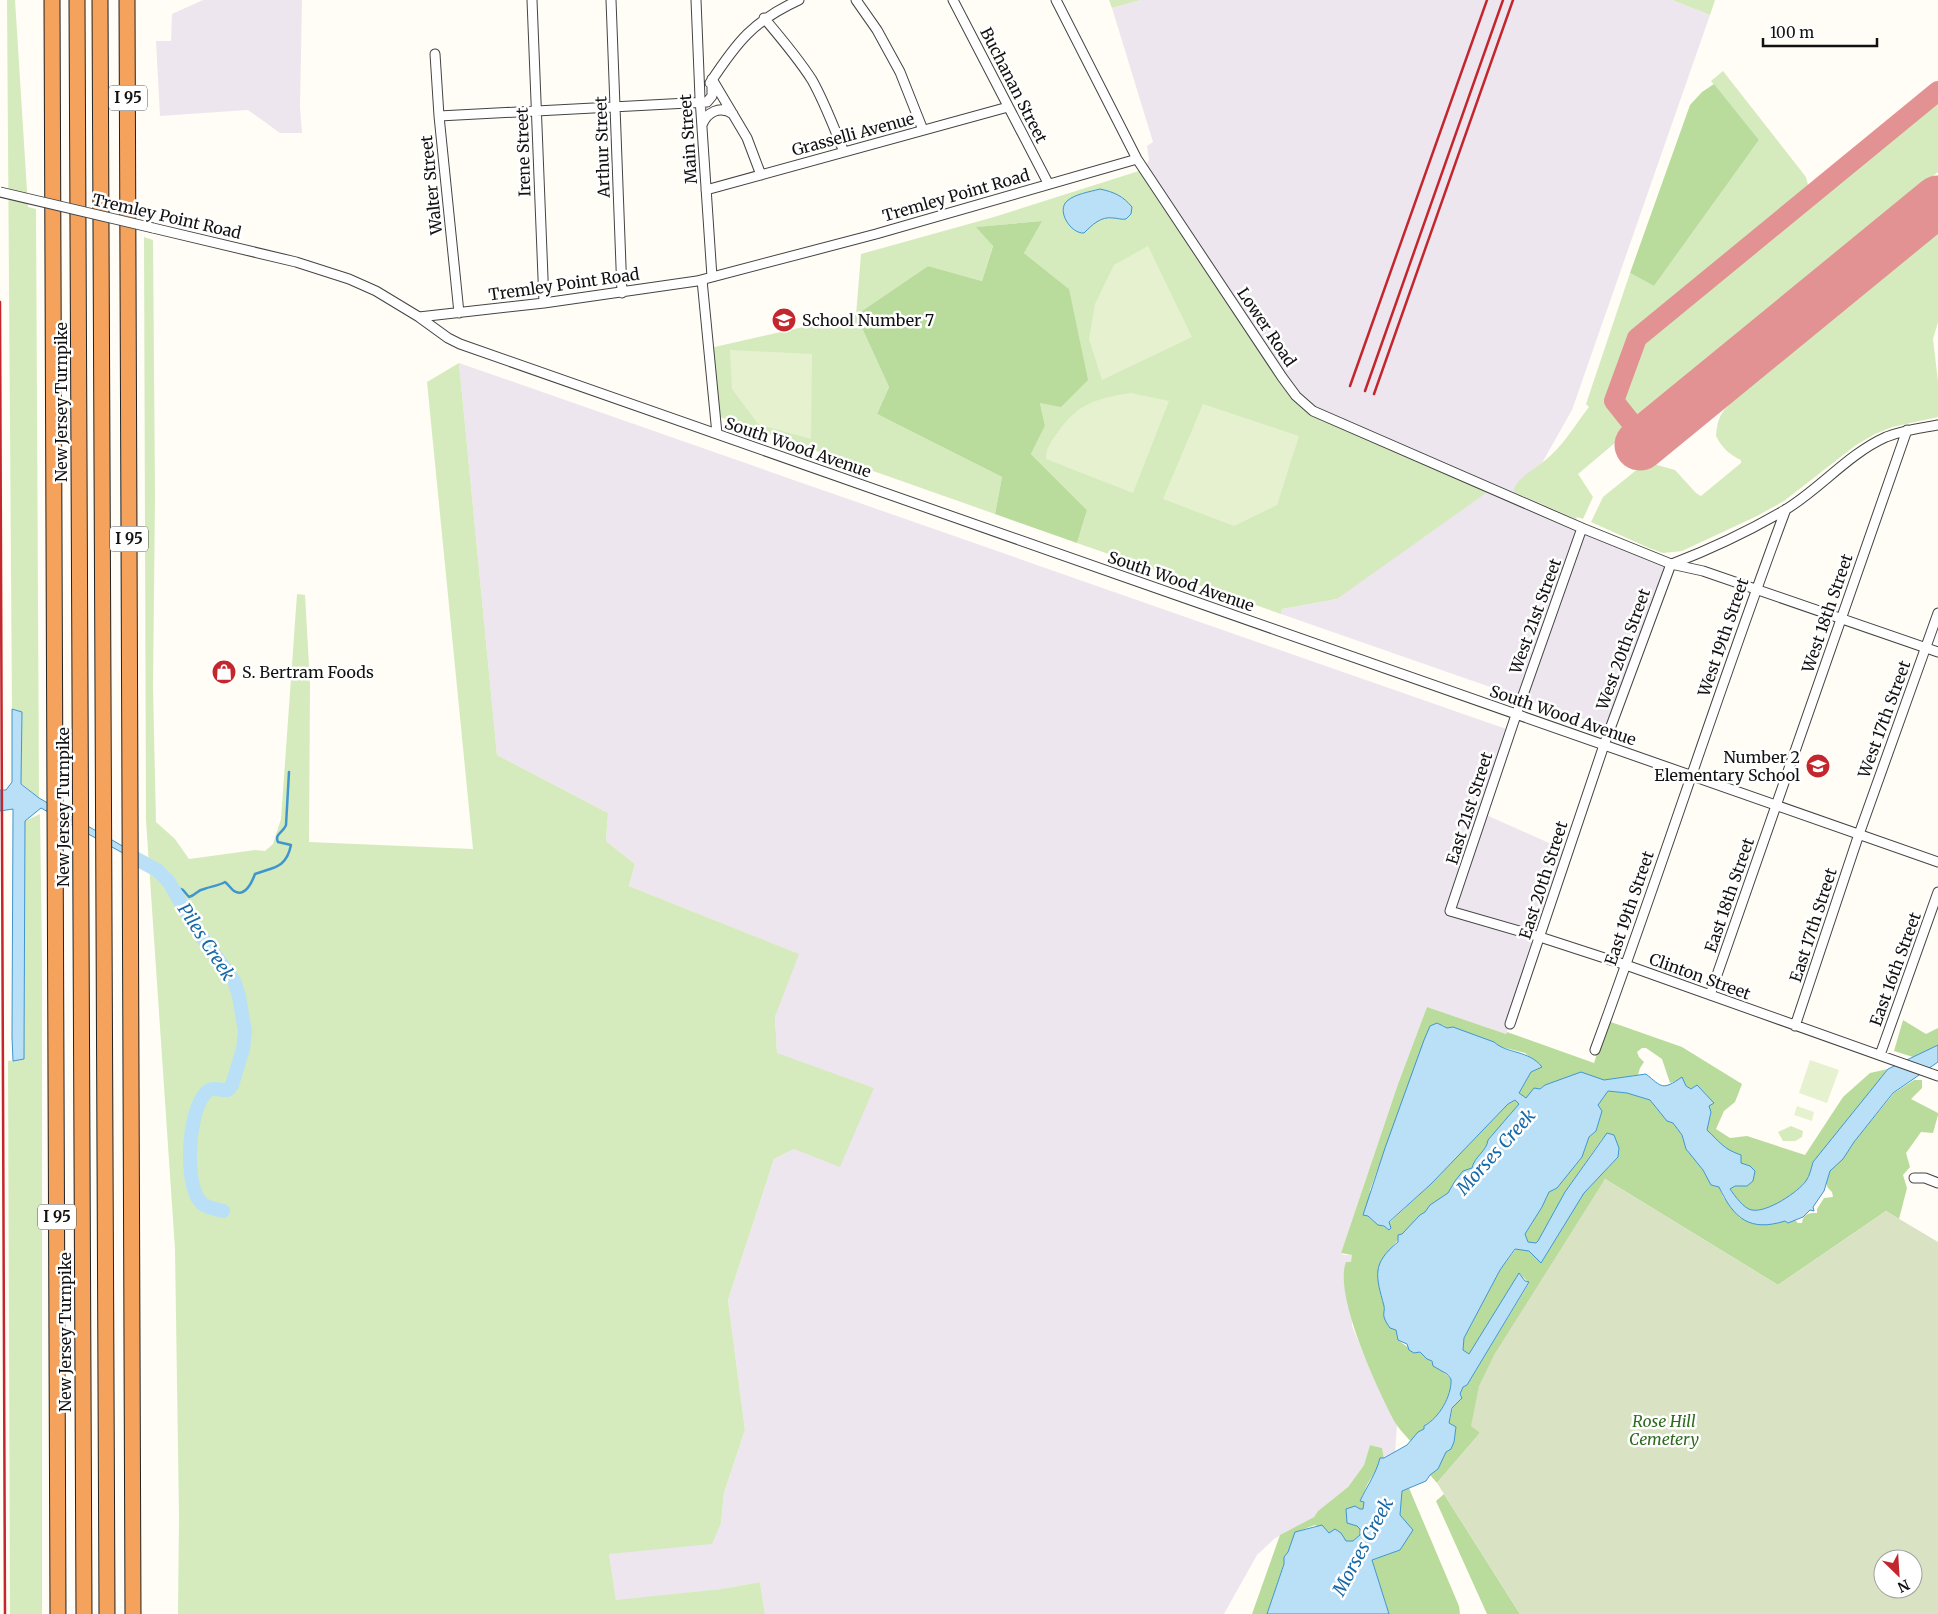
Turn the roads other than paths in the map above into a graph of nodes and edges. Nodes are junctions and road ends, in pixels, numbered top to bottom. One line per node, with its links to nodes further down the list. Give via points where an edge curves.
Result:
1 (52, 0): 64 (highway, New Jersey Turnpike / I 95)
2 (77, 0): 65 (highway, New Jersey Turnpike / I 95)
3 (100, 0): 66 (highway, I 95)
4 (127, 0): 67 (highway, I 95)
5 (532, 0): 18 (street, Irene Street)
6 (611, 0): 16 (street, Arthur Street)
7 (696, 0): 15 (street, Main Street)
8 (799, 0): 12 (street)
9 (856, 0): 22 (street, via 878,30 900,72)
10 (953, 0): 17 (street, Buchanan Street)
11 (1056, 0): 24 (street, Lower Road)
12 (764, 18): 14 (street, via 736,44); 23 (street, via 811,80)
13 (435, 54): 20 (street, Walter Street)
14 (712, 79): 15 (street); 19 (street)
15 (700, 100): 16 (street); 21 (street, Main Street)
16 (615, 107): 18 (street); 31 (street, Arthur Street)
17 (1008, 107): 22 (street, Grasselli Avenue); 26 (street, Buchanan Street)
18 (537, 111): 20 (street); 32 (street, Irene Street)
19 (734, 114): 21 (street, via 726,110 712,112); 25 (street)
20 (439, 116): 33 (street, Walter Street)
21 (702, 125): 27 (street, Main Street)
22 (922, 130): 23 (street, Grasselli Avenue)
23 (844, 152): 25 (street, Grasselli Avenue)
24 (1137, 159): 26 (street, Tremley Point Road); 39 (street, Lower Road, via 1282,377 1313,411)
25 (761, 175): 27 (street, Grasselli Avenue)
26 (1048, 183): 29 (street, Tremley Point Road, via 876,234)
27 (706, 190): 29 (street, Main Street)
28 (0, 192): 34 (street, Tremley Point Road, bridge, via 296,262 376,291)
29 (712, 276): 30 (street, Tremley Point Road)
30 (702, 280): 31 (street, Tremley Point Road); 37 (street)
31 (622, 292): 32 (street, Tremley Point Road)
32 (544, 303): 33 (street, Tremley Point Road)
33 (459, 313): 34 (street, Tremley Point Road)
34 (419, 317): 37 (street, South Wood Avenue, via 460,344)
35 (1938, 425): 36 (street)
36 (1907, 430): 38 (street, via 1866,448); 43 (street, West 18th Street)
37 (717, 434): 46 (street, South Wood Avenue)
38 (1786, 509): 40 (street, via 1719,545); 41 (street, West 19th Street)
39 (1582, 528): 40 (street, Lower Road); 46 (street, West 21st Street)
40 (1672, 564): 41 (street, Lower Road); 47 (street, West 20th Street)
41 (1756, 589): 43 (street, Lower Road); 48 (street, West 19th Street)
42 (1938, 613): 44 (street, West 17th Street)
43 (1841, 619): 44 (street, Lower Road); 49 (street, West 18th Street)
44 (1926, 648): 45 (street, Lower Road); 50 (street, West 17th Street)
45 (1938, 652)
46 (1516, 714): 47 (street, South Wood Avenue); 53 (street, East 21st Street)
47 (1604, 745): 48 (street, South Wood Avenue); 54 (street, East 20th Street)
48 (1691, 776): 49 (street, South Wood Avenue); 55 (street, East 19th Street)
49 (1776, 805): 50 (street, South Wood Avenue); 56 (street, East 18th Street)
50 (1859, 834): 51 (street, South Wood Avenue); 58 (street, East 17th Street)
51 (1938, 862)
52 (1938, 892): 60 (street, East 16th Street)
53 (1450, 911): 54 (street, Clinton Street)
54 (1540, 937): 55 (street, Clinton Street); 57 (street, East 20th Street)
55 (1626, 965): 56 (street, Clinton Street); 59 (street, East 19th Street)
56 (1710, 995): 58 (street, Clinton Street)
57 (1510, 1024)
58 (1795, 1026): 60 (street, Clinton Street)
59 (1595, 1050)
60 (1880, 1055): 61 (street, Clinton Street)
61 (1934, 1074)
62 (1914, 1178): 63 (street)
63 (1938, 1183)
64 (58, 1614)
65 (84, 1614)
66 (108, 1614)
67 (133, 1614)

